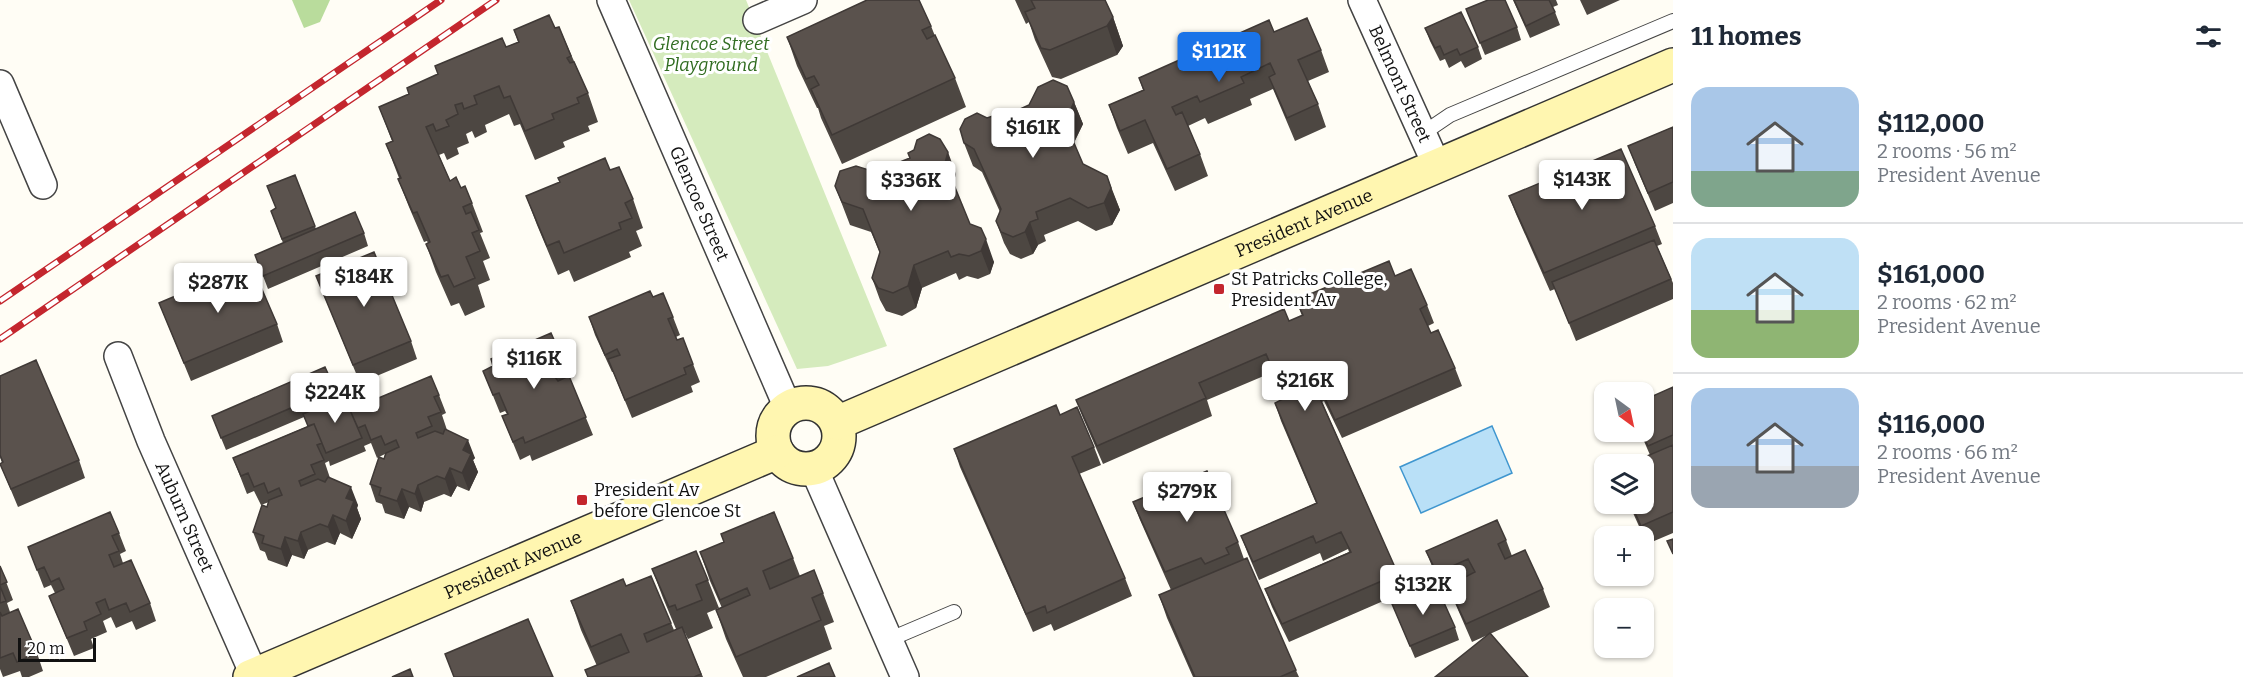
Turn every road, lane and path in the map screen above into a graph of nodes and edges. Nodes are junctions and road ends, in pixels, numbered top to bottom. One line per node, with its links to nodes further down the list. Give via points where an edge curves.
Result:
1 (611, 0): 12 (street, Glencoe Street)
2 (803, 0): 4 (street)
3 (1362, 0): 8 (street, Belmont Street)
4 (757, 20)
5 (1673, 21): 8 (lane, via 1450,115)
6 (1673, 65): 9 (street, President Avenue)
7 (0, 84): 10 (street)
8 (1422, 134): 9 (street, Belmont Street)
9 (1437, 166): 13 (street, President Avenue)
10 (43, 185)
11 (118, 356): 18 (street, Auburn Street)
12 (789, 408): 13 (street, via 815,404); 14 (street, via 774,426)
13 (837, 423): 15 (street, via 838,445 834,455)
14 (777, 452): 15 (street, via 795,468); 18 (street, President Avenue)
15 (814, 468): 17 (street)
16 (954, 612): 17 (lane)
17 (888, 640): 19 (street)
18 (253, 676)
19 (905, 677)

